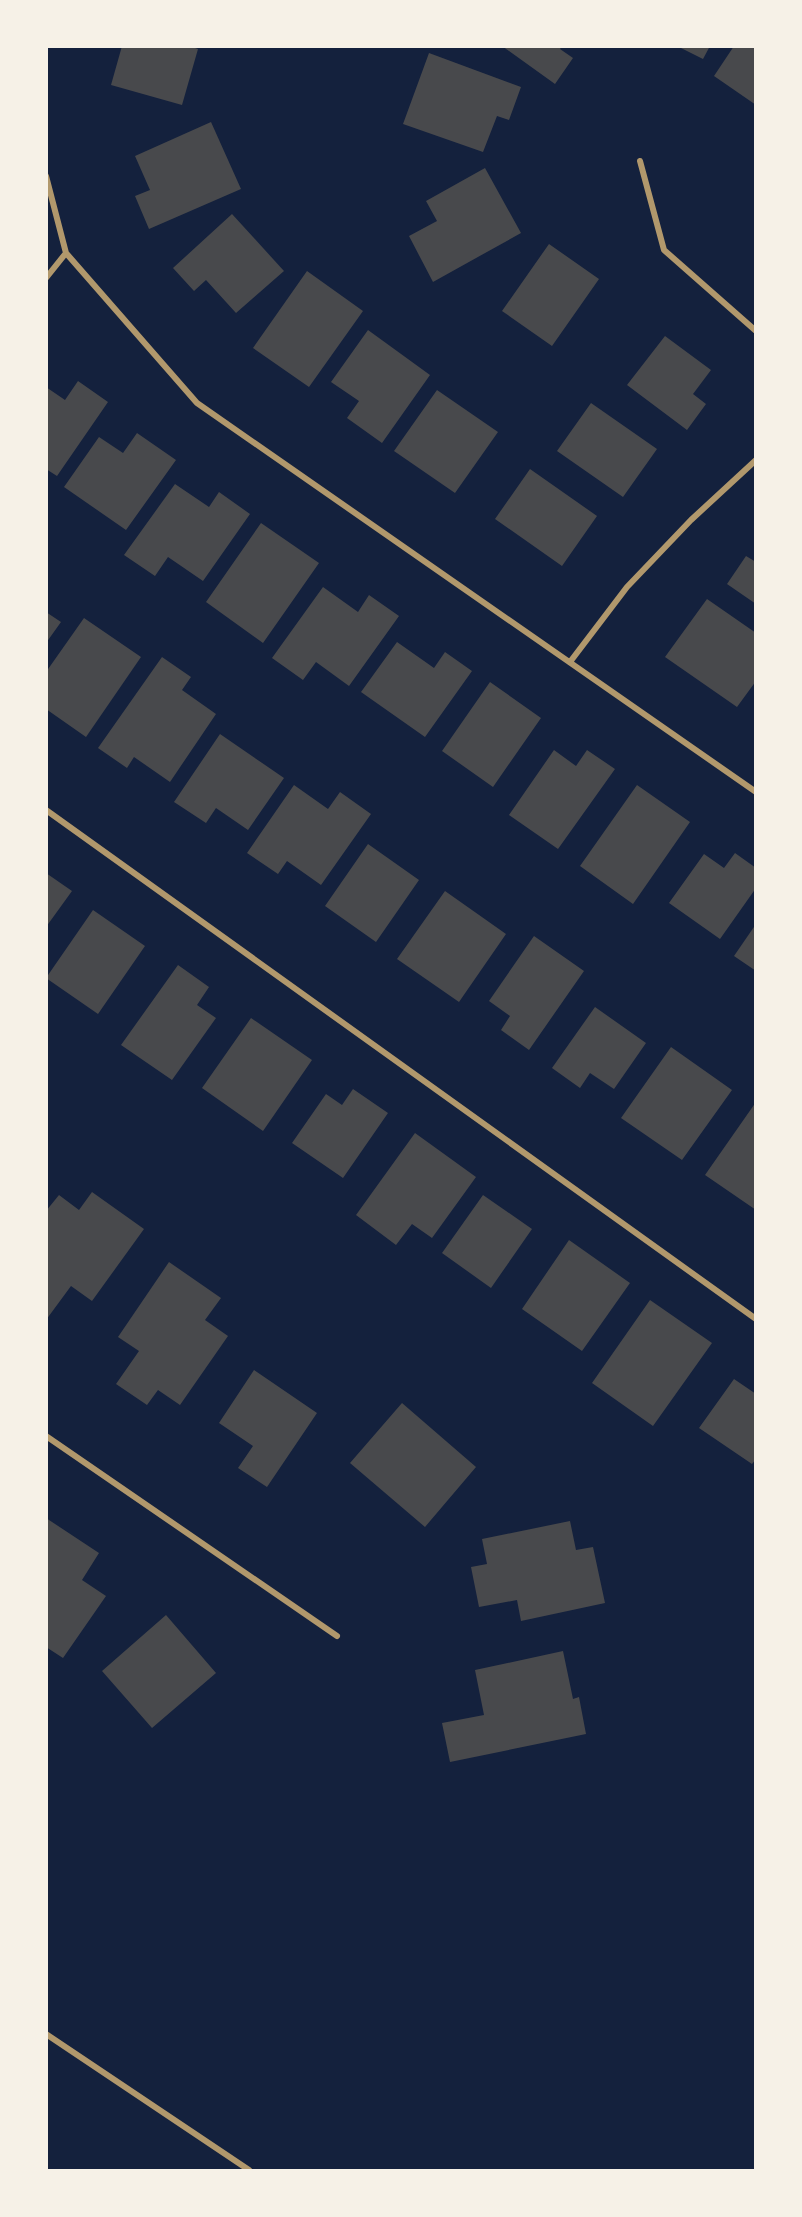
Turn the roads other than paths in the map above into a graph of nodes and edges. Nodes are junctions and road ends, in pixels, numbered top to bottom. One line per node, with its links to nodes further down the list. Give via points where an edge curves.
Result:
1 (640, 161): 5 (street, via 664,250)
2 (46, 176): 3 (street)
3 (66, 253): 4 (street); 7 (street, via 197,403)
4 (46, 278)
5 (756, 331)
6 (756, 460): 7 (street, via 627,587)
7 (570, 662): 8 (street)
8 (756, 792)
9 (46, 810): 10 (street)
10 (756, 1319)
11 (46, 1436): 12 (street)
12 (337, 1636)
13 (49, 2036): 14 (street)
14 (249, 2170)

